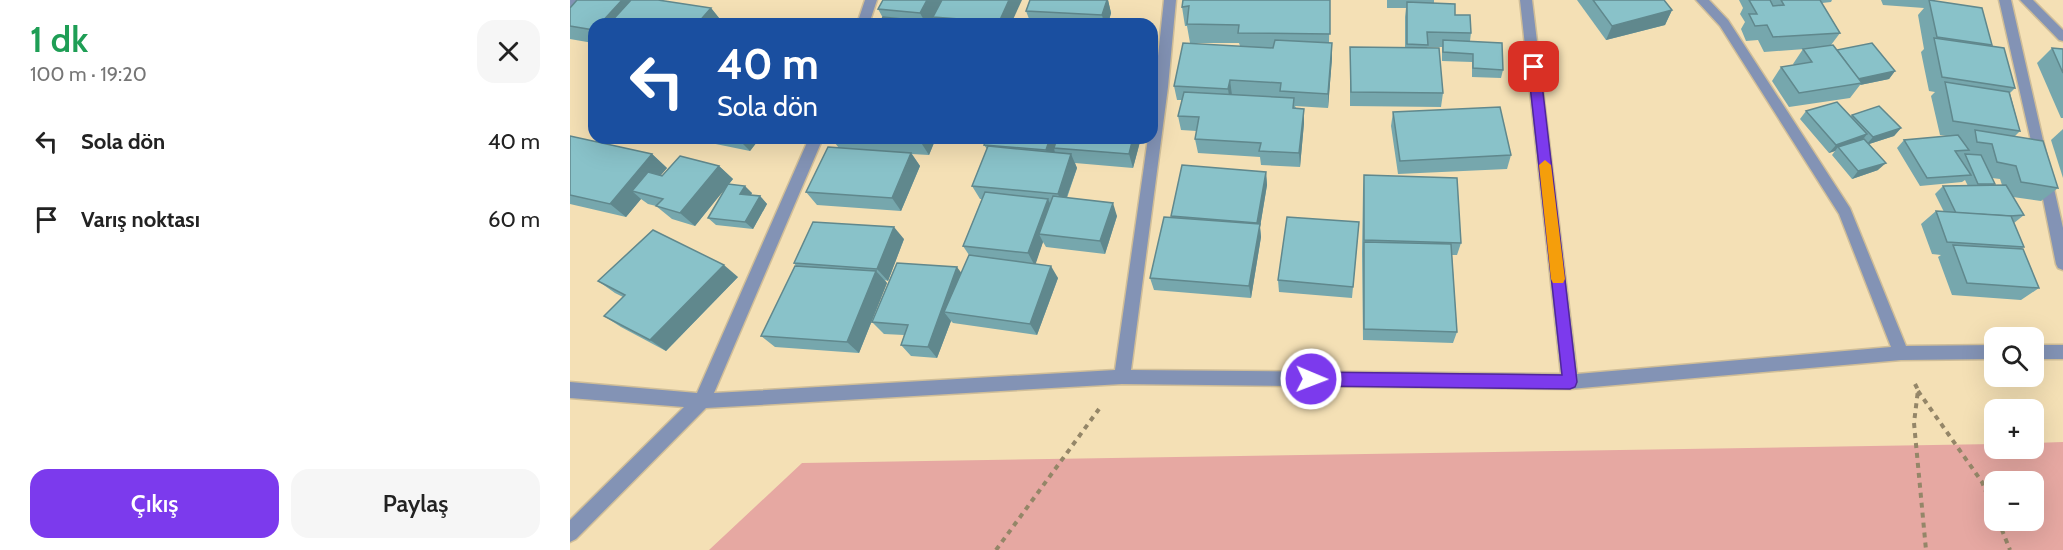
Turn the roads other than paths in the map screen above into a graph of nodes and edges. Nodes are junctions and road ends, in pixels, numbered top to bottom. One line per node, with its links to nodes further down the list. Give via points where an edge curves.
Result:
1 (573, 0): 8 (street)
2 (871, 0): 9 (street)
3 (1170, 0): 11 (street)
4 (1526, 0): 20 (street)
5 (1702, 0): 18 (street, via 1724,23 1845,212)
6 (2005, 0): 14 (street)
7 (2026, 0): 10 (street)
8 (570, 4)
9 (865, 18)
10 (2063, 37)
11 (1158, 116)
12 (813, 144): 22 (street)
13 (1154, 144): 19 (street)
14 (2063, 264)
15 (1984, 352): 18 (street)
16 (2044, 352): 17 (street)
17 (2063, 352)
18 (1901, 353): 20 (street)
19 (1122, 377): 20 (street); 22 (street)
20 (1570, 382)
21 (570, 390): 22 (street)
22 (702, 400): 23 (street)
23 (570, 533)

